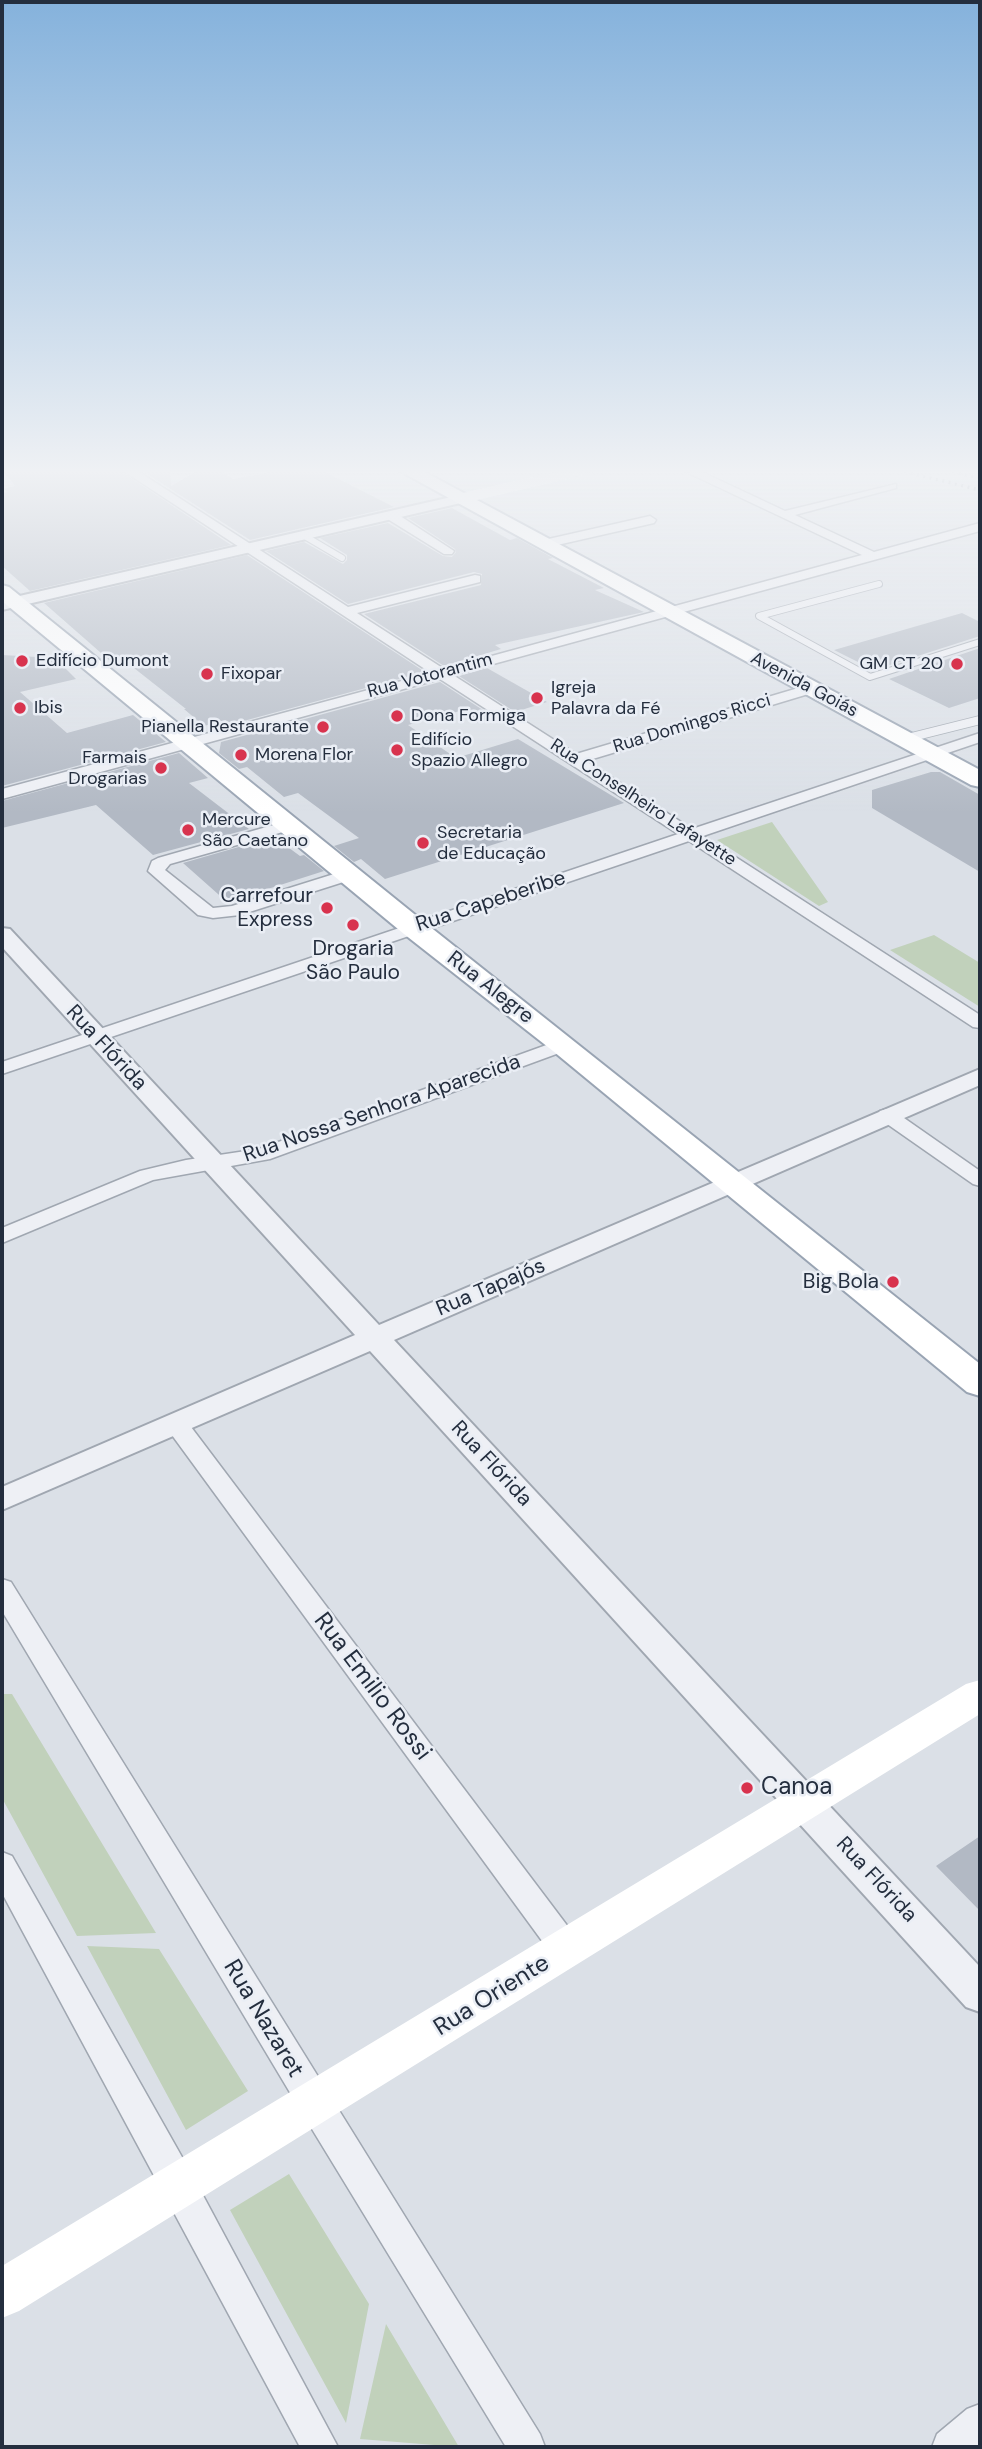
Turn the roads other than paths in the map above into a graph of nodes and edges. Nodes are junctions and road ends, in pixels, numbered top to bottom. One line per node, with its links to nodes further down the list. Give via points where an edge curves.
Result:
1 (74, 584): 7 (street)
2 (306, 584): 8 (street, Rua Conselheiro Lafayette)
3 (454, 584): 8 (street)
4 (618, 584): 9 (main road, Avenida Goiás)
5 (768, 584): 9 (street, Rua Votorantim)
6 (878, 584): 10 (lane, via 759,616 870,677)
7 (6, 599): 16 (main road, Rua Alegre)
8 (348, 611): 11 (street, Rua Conselheiro Lafayette)
9 (669, 612): 11 (street, Rua Votorantim); 12 (main road, Avenida Goiás)
10 (980, 642)
11 (441, 673): 16 (street, Rua Votorantim); 18 (street, Rua Conselheiro Lafayette)
12 (810, 688): 15 (main road, Avenida Goiás); 18 (street, Rua Domingos Ricci)
13 (980, 720): 15 (lane)
14 (980, 737): 17 (street, Rua Capeberibe)
15 (904, 739): 17 (main road, Avenida Goiás)
16 (191, 743): 20 (street, Rua Votorantim); 21 (main road, Rua Alegre)
17 (930, 753): 19 (main road, Avenida Goiás); 22 (street, Rua Capeberibe)
18 (575, 760): 22 (street, Rua Conselheiro Lafayette)
19 (980, 780)
20 (2, 794)
21 (290, 825): 23 (main road, Rua Alegre); 23 (street, via 164,861 156,872 204,911 213,913 234,911)
22 (692, 835): 24 (street, Rua Capeberibe); 26 (street, Rua Conselheiro Lafayette)
23 (350, 874): 24 (main road, Rua Alegre)
24 (414, 928): 27 (street, Rua Capeberibe); 28 (main road, Rua Alegre)
25 (2, 934): 27 (street, Rua Flórida)
26 (980, 1023)
27 (94, 1036): 29 (street, Rua Capeberibe); 32 (street, Rua Flórida)
28 (563, 1045): 32 (street, Rua Nossa Senhora Aparecida, via 263,1155); 34 (main road, Rua Alegre)
29 (2, 1068)
30 (980, 1076): 31 (street, Rua Tapajós)
31 (887, 1115): 33 (street); 34 (street, Rua Tapajós)
32 (214, 1162): 35 (street, Rua Nossa Senhora Aparecida, via 147,1175); 36 (street, Rua Flórida)
33 (980, 1180)
34 (733, 1183): 36 (street, Rua Tapajós); 37 (main road, Rua Alegre)
35 (2, 1236)
36 (374, 1338): 38 (street, Rua Tapajós); 42 (street, Rua Flórida)
37 (980, 1383)
38 (177, 1425): 39 (street, Rua Tapajós); 44 (street, Rua Emilio Rossi)
39 (2, 1499)
40 (2, 1589): 46 (street, Rua Nazaret)
41 (980, 1695): 42 (main road, Rua Oriente)
42 (804, 1802): 44 (main road, Rua Oriente); 45 (street, Rua Flórida)
43 (2, 1865): 47 (street)
44 (567, 1950): 46 (main road, Rua Oriente)
45 (980, 1994)
46 (315, 2105): 47 (main road, Rua Oriente); 51 (street, Rua Nazaret)
47 (180, 2185): 48 (main road, Rua Oriente); 50 (street)
48 (2, 2294)
49 (980, 2422): 52 (street)
50 (320, 2447)
51 (527, 2447)
52 (950, 2447)

